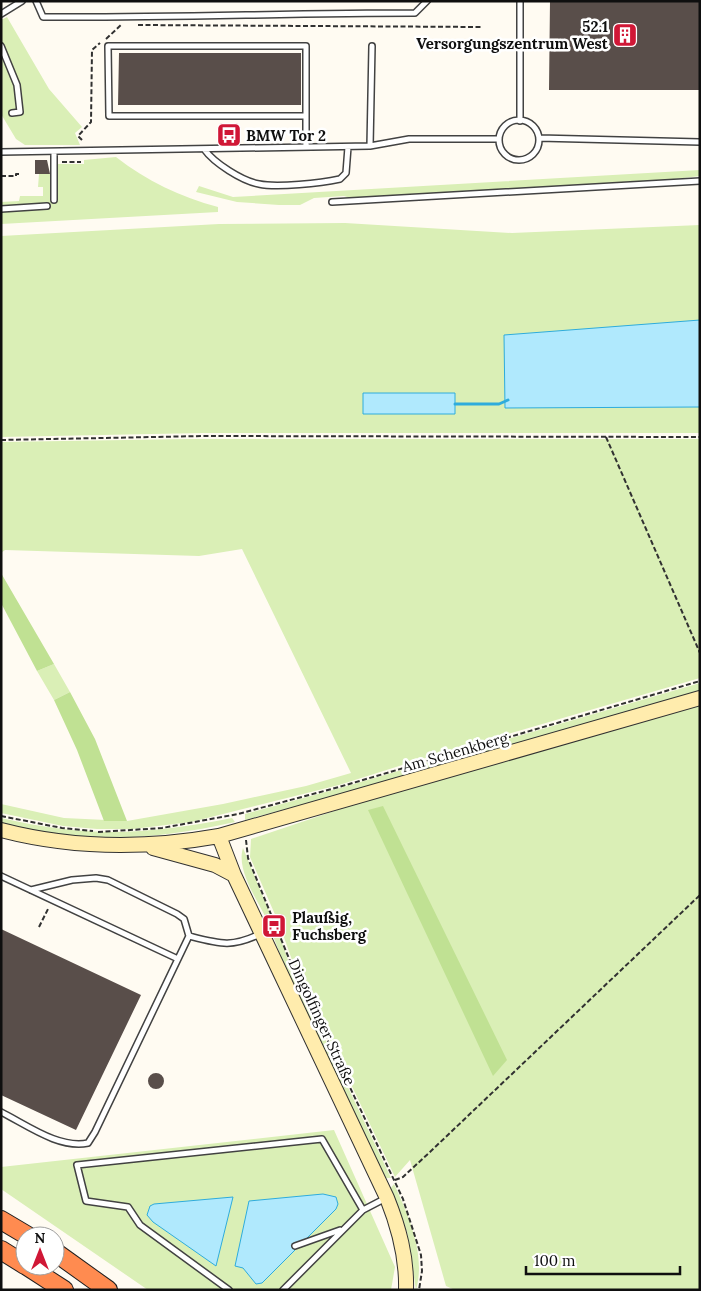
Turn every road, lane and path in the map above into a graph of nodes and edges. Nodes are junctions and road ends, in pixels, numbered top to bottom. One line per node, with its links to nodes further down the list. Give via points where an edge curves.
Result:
1 (22, 1): 5 (lane)
2 (36, 1): 3 (lane, via 43,17 415,13)
3 (427, 1)
4 (520, 1): 12 (lane)
5 (1, 14)
6 (1, 46): 10 (lane, via 17,85 20,112)
7 (278, 46): 9 (lane); 11 (lane, via 306,46); 11 (lane, via 143,50 108,46 109,116)
8 (372, 46): 17 (lane)
9 (279, 53)
10 (12, 113)
11 (306, 116): 18 (lane)
12 (520, 121): 13 (lane, via 530,124); 14 (lane, via 505,126)
13 (538, 138): 14 (lane, via 537,150 522,161 505,154); 15 (lane)
14 (499, 139): 17 (lane, via 409,139)
15 (700, 142)
16 (348, 146): 17 (lane); 18 (lane); 19 (lane, via 346,173 340,179 263,185 231,171 211,158)
17 (370, 146)
18 (306, 147): 19 (lane)
19 (204, 149): 21 (lane)
20 (1, 152): 21 (lane)
21 (54, 152): 22 (lane)
22 (54, 162): 23 (path); 27 (lane)
23 (81, 162)
24 (19, 174): 25 (path)
25 (1, 176)
26 (700, 181): 28 (lane)
27 (54, 200)
28 (332, 202)
29 (47, 206): 30 (lane)
30 (1, 209)
31 (606, 437): 32 (path); 33 (path, via 204,436); 34 (path)
32 (700, 437)
33 (1, 440)
34 (700, 653)
35 (700, 681): 37 (path)
36 (700, 698): 40 (main road, Am Schenkberg)
37 (238, 814): 38 (path, via 162,828 97,832); 40 (path)
38 (1, 816)
39 (1, 830): 42 (main road, via 96,846)
40 (243, 830): 41 (main road, Am Schenkberg); 53 (path, via 248,858 290,962)
41 (219, 836): 42 (main road); 43 (main road, Dingolfinger Straße)
42 (145, 846): 43 (main road, via 215,865)
43 (234, 875): 49 (main road, Dingolfinger Straße)
44 (1, 876): 45 (lane)
45 (31, 890): 47 (lane); 50 (lane, via 85,878 108,880 177,914 184,919)
46 (700, 895): 53 (path, via 431,1151 403,1177)
47 (52, 900): 48 (path); 51 (lane)
48 (39, 928)
49 (262, 933): 50 (lane, via 248,940 221,945); 54 (main road, Dingolfinger Straße)
50 (189, 936): 51 (lane)
51 (178, 959): 52 (lane, via 88,1143 77,1145 57,1141)
52 (1, 1112)
53 (394, 1180): 54 (path); 69 (path, via 418,1243 422,1271)
54 (384, 1192): 55 (lane); 68 (main road, Dingolfinger Straße, via 398,1225 405,1255)
55 (363, 1210): 58 (lane); 66 (lane, via 322,1139 77,1165 86,1201 128,1207 140,1225)
56 (1, 1220): 57 (highway)
57 (15, 1228)
58 (343, 1229): 59 (lane); 67 (lane)
59 (295, 1246)
60 (1, 1250): 61 (highway)
61 (15, 1258)
62 (65, 1259): 65 (highway)
63 (43, 1276): 64 (highway)
64 (64, 1290)
65 (108, 1290)
66 (229, 1290)
67 (284, 1290)
68 (406, 1290)
69 (419, 1290)

